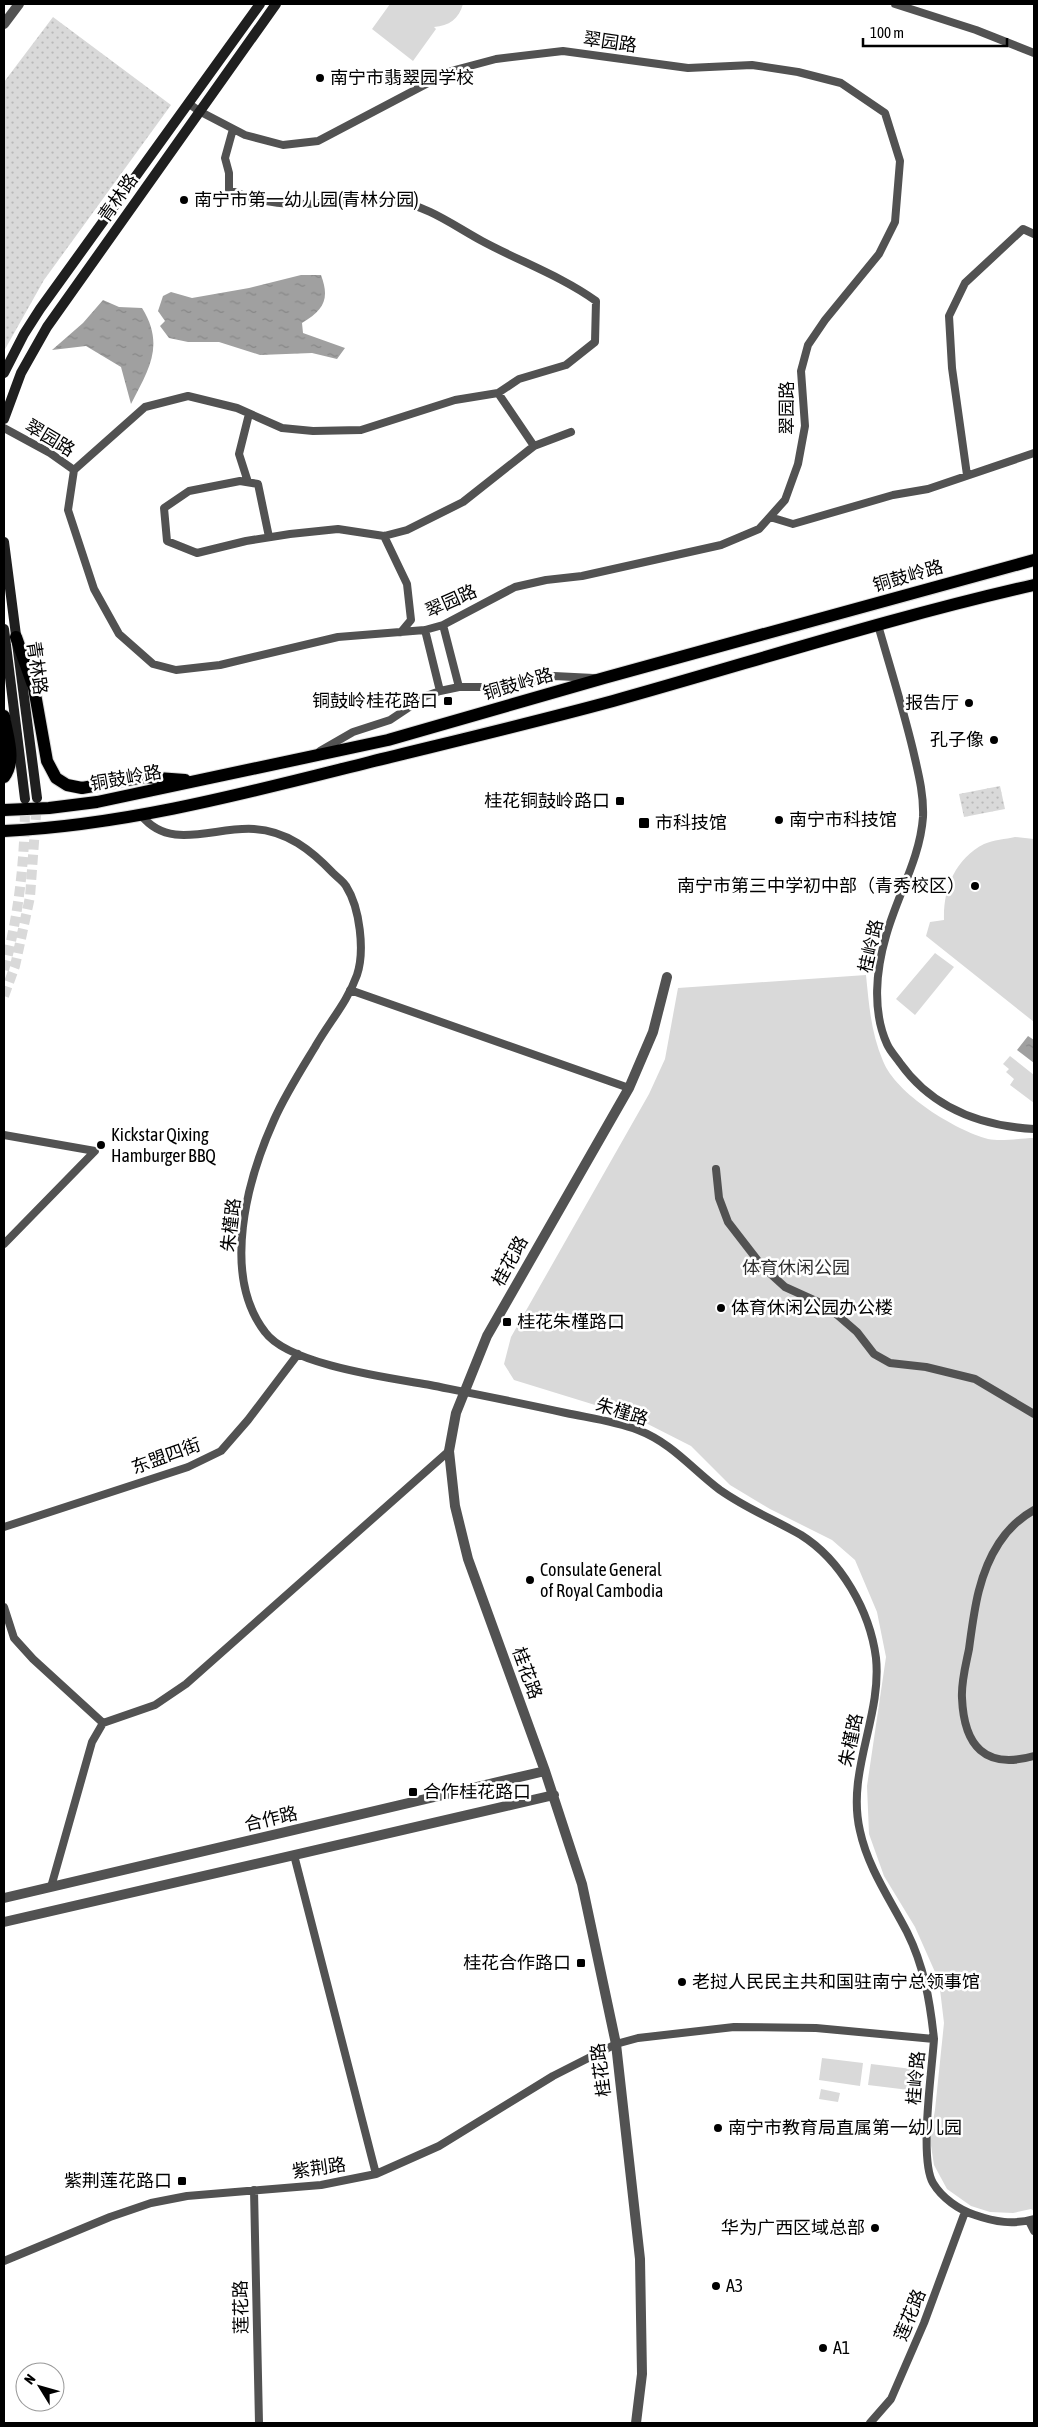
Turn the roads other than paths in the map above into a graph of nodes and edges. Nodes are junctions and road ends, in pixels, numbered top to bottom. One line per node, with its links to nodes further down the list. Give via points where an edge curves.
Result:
1 (19, 4): 5 (street)
2 (260, 4): 7 (main road, 青林路)
3 (276, 4): 8 (main road, 青林路)
4 (896, 4): 6 (street)
5 (4, 24)
6 (1034, 53)
7 (188, 103): 8 (street, 翠园路); 11 (main road, 青林路, via 40,309)
8 (199, 111): 9 (street, 翠园路); 14 (main road, 青林路, via 38,342 20,373)
9 (233, 129): 12 (street, via 225,158 229,173 228,190 291,205 354,199 392,200 429,209 482,241 570,283 596,301 595,342 566,365 519,379); 22 (street, 翠园路, via 283,145 318,141 451,71 496,59 563,51 688,68 752,65 798,72 841,83 884,114 900,161 894,222 879,254 808,345 801,371 805,426 798,464 785,500)
10 (1034, 234): 20 (street, via 1023,229 965,283 949,316 952,368)
11 (4, 373)
12 (498, 393): 13 (street, via 455,400 361,430 282,428); 17 (street)
13 (249, 414): 19 (street, via 188,396 145,407); 21 (street, via 239,454)
14 (4, 419)
15 (4, 428): 19 (street, 翠园路)
16 (571, 432): 17 (street)
17 (534, 446): 23 (street, via 463,502 407,530)
18 (1034, 453): 20 (street)
19 (74, 470): 33 (street, 翠园路, via 68,510 94,590 119,634 153,664 176,670 220,665 338,637)
20 (967, 475): 22 (street, via 928,489 893,495 793,524)
21 (248, 482): 24 (street, via 258,484); 24 (street, via 188,491 164,508 167,541 197,553)
22 (770, 517): 28 (street, 翠园路, via 759,529 721,545 582,576 515,587)
23 (384, 536): 24 (street, via 338,529); 33 (street, via 407,584 411,620)
24 (269, 537)
25 (4, 542): 34 (main road, 青林路)
26 (1034, 560): 31 (main road, 铜鼓岭路)
27 (1034, 585): 29 (main road)
28 (443, 625): 32 (street, 翠园路); 37 (street)
29 (878, 625): 35 (main road); 51 (street, 桂岭路, via 922,791 923,818 914,859 886,936 878,976 878,1010 887,1045 909,1076 938,1102 973,1119)
30 (4, 629): 44 (main road, 青林路)
31 (786, 629): 35 (main road); 36 (main road, 铜鼓岭路)
32 (424, 630): 33 (street, 翠园路); 38 (street)
33 (401, 632)
34 (16, 637): 42 (main road, via 34,688 47,761 62,782 82,788 144,777); 43 (main road, 青林路)
35 (792, 650): 46 (main road, via 586,708 286,783)
36 (604, 678): 37 (street, via 554,676 518,687); 40 (main road, 铜鼓岭路, via 388,740)
37 (459, 687): 38 (street)
38 (440, 691): 40 (street, via 426,696 390,720 353,732)
39 (4, 716): 41 (main road, via 11,759)
40 (309, 757): 42 (main road, 铜鼓岭路)
41 (4, 777)
42 (200, 781): 45 (main road, 铜鼓岭路, via 97,802)
43 (37, 798)
44 (25, 799)
45 (4, 810)
46 (141, 815): 47 (main road, via 51,829); 49 (street, 朱槿路, via 151,827 178,835 251,828 275,833 301,844 347,887 362,931 359,970)
47 (4, 831)
48 (667, 977): 50 (street, 桂花路, via 653,1032)
49 (350, 990): 50 (street); 55 (street, 朱槿路, via 345,1004 318,1040 274,1119 250,1188 240,1252 248,1303 267,1336)
50 (630, 1088): 56 (street, 桂花路, via 487,1336)
51 (1034, 1129)
52 (4, 1135): 54 (street, via 95,1151)
53 (716, 1169): 57 (street, via 719,1198 728,1222 762,1266 785,1287 827,1306 857,1332 874,1354 890,1363 926,1367 975,1379)
54 (4, 1244)
55 (298, 1354): 56 (street, 朱槿路, via 342,1369); 60 (street, 东盟四街, via 221,1451 188,1467)
56 (464, 1392): 58 (street, 桂花路, via 456,1413); 70 (street, 朱槿路, via 638,1430 665,1443 707,1480 746,1508 802,1536 832,1559 869,1624 876,1659 875,1696 856,1788 859,1828 868,1857 909,1936 929,1991)
57 (1034, 1414)
58 (449, 1451): 62 (street, via 186,1684 155,1705); 64 (street, 桂花路, via 455,1506 468,1560)
59 (1034, 1510): 63 (street, via 1019,1518 998,1544 977,1592 962,1697 968,1735 984,1754 997,1760)
60 (4, 1527)
61 (4, 1607): 62 (street, via 14,1638)
62 (103, 1724): 67 (street, via 92,1742)
63 (1034, 1756)
64 (545, 1771): 65 (street, 桂花路); 67 (street, 合作路)
65 (554, 1795): 66 (street); 71 (street, 桂花路, via 582,1884)
66 (294, 1855): 69 (street); 72 (street)
67 (51, 1887): 68 (street, 合作路)
68 (4, 1898)
69 (4, 1922)
70 (934, 2039): 71 (street, via 816,2028 734,2026 638,2038); 74 (street, 桂岭路, via 927,2154 932,2181 942,2196)
71 (616, 2044): 72 (street, 紫荆路, via 553,2076 439,2146); 79 (street, 桂花路, via 640,2259 642,2374)
72 (376, 2174): 73 (street, 紫荆路, via 321,2185)
73 (254, 2190): 77 (street, 紫荆路, via 151,2203); 78 (street, 莲花路)
74 (965, 2212): 75 (street, 桂岭路, via 996,2222); 80 (street, 莲花路, via 892,2399)
75 (1032, 2220): 76 (street)
76 (1034, 2231)
77 (4, 2261)
78 (259, 2423)
79 (636, 2423)
80 (870, 2423)

